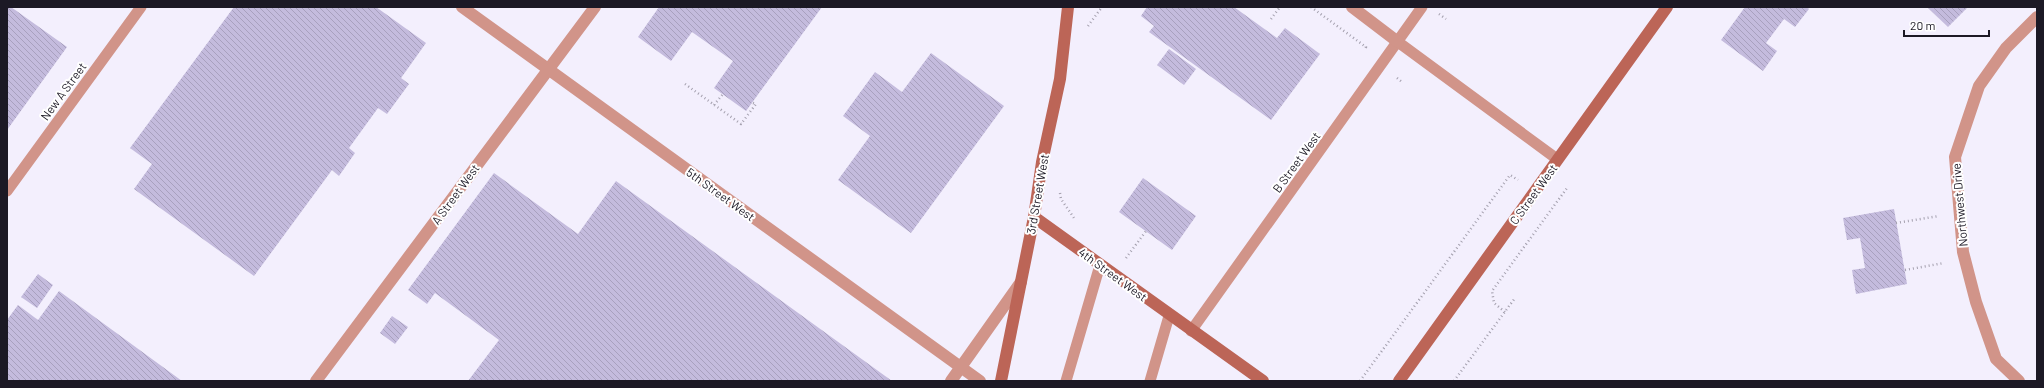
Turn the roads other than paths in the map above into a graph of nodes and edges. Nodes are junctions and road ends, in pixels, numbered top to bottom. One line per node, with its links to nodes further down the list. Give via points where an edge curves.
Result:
1 (141, 7): 12 (lane, New A Street)
2 (462, 7): 10 (street, 5th Street West)
3 (594, 7): 10 (street, A Street West)
4 (1068, 7): 13 (street, 3rd Street West, via 1060,79 1042,162)
5 (1352, 7): 9 (street)
6 (1422, 7): 9 (lane, B Street West)
7 (1667, 7): 11 (street, C Street West)
8 (2037, 17): 27 (street, Northwest Drive, via 2006,48 1979,86 1955,157 1965,259 1976,302 1996,359)
9 (1398, 42): 11 (lane); 17 (lane, B Street West)
10 (547, 68): 18 (street, 5th Street West); 19 (street, A Street West)
11 (1557, 160): 26 (street, C Street West)
12 (7, 191)
13 (1034, 217): 14 (street, 4th Street West); 15 (street, 3rd Street West)
14 (1100, 265): 16 (street, 4th Street West); 23 (lane)
15 (1021, 282): 18 (street); 22 (street, 3rd Street West)
16 (1169, 316): 17 (street, 4th Street West); 24 (lane)
17 (1191, 331): 25 (street, 4th Street West)
18 (960, 368): 20 (street); 21 (street, 5th Street West)
19 (316, 381)
20 (951, 381)
21 (980, 381)
22 (1001, 381)
23 (1066, 381)
24 (1150, 381)
25 (1263, 381)
26 (1399, 381)
27 (2019, 381)

